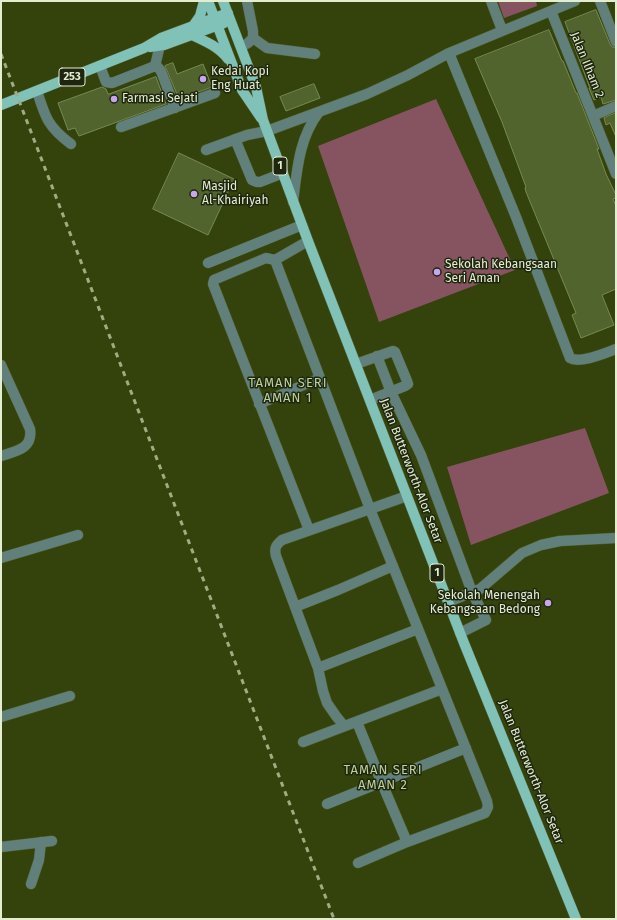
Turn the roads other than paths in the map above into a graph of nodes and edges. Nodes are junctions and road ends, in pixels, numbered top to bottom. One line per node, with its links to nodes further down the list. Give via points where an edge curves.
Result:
1 (204, 1): 11 (main road)
2 (208, 1): 10 (main road, Jalan Butterworth-Alor Setar / 1)
3 (223, 1): 9 (main road, Jalan Butterworth-Alor Setar / 1)
4 (247, 1): 13 (street)
5 (491, 1): 12 (street)
6 (575, 1): 8 (street)
7 (600, 1): 14 (street)
8 (551, 11): 12 (street); 29 (street, Jalan Ilham 2)
9 (229, 17): 10 (main road, 253); 16 (main road, Jalan Butterworth-Alor Setar / 1)
10 (216, 22): 11 (main road, 253); 22 (main road, Jalan Butterworth-Alor Setar / 1)
11 (193, 30): 15 (main road, 253); 17 (main road, 253, via 161,38); 22 (main road, via 224,54)
12 (502, 30): 18 (street)
13 (253, 38): 16 (street); 19 (street, via 267,48)
14 (616, 42)
15 (160, 45): 17 (main road, 253); 20 (street)
16 (241, 47): 30 (main road, Jalan Butterworth-Alor Setar / 1, via 256,87)
17 (144, 48): 21 (main road, 253)
18 (449, 53): 28 (street, via 367,94); 43 (street, via 570,358 580,360)
19 (315, 54)
20 (156, 65): 21 (street, via 110,83 105,80); 27 (street, via 161,71)
21 (100, 66): 23 (main road, 253)
22 (232, 66): 30 (main road, Jalan Butterworth-Alor Setar / 1, via 244,95)
23 (37, 91): 25 (main road, 253); 34 (street, via 45,118 62,138)
24 (215, 93): 27 (street)
25 (1, 105)
26 (616, 106): 29 (street)
27 (175, 108): 31 (street)
28 (319, 112): 32 (street); 38 (street, via 311,122 300,153)
29 (593, 116): 37 (street, Jalan Ilham 2)
30 (263, 120): 32 (main road, Jalan Butterworth-Alor Setar / 1)
31 (122, 127)
32 (267, 131): 33 (street); 36 (main road, Jalan Butterworth-Alor Setar / 1)
33 (235, 139): 35 (street); 36 (street, via 252,180 260,182)
34 (71, 144)
35 (206, 150)
36 (283, 173): 38 (main road, Jalan Butterworth-Alor Setar / 1)
37 (616, 174)
38 (293, 202): 39 (main road, Jalan Butterworth-Alor Setar / 1)
39 (302, 225): 40 (main road, Jalan Butterworth-Alor Setar / 1); 42 (street)
40 (308, 241): 41 (street); 45 (main road, Jalan Butterworth-Alor Setar / 1)
41 (275, 260): 47 (street); 50 (street, via 266,258 216,279 213,284)
42 (208, 263)
43 (616, 349)
44 (377, 356): 45 (street); 48 (street); 48 (street, via 390,351 395,352 407,381 408,384)
45 (356, 364): 49 (main road, Jalan Butterworth-Alor Setar / 1)
46 (1, 365): 51 (street, via 31,435 27,445)
47 (320, 378): 50 (street); 53 (street)
48 (391, 392): 49 (street); 59 (street, via 421,455)
49 (370, 400): 52 (main road, Jalan Butterworth-Alor Setar / 1)
50 (259, 404): 54 (street)
51 (1, 456)
52 (407, 496): 53 (street); 60 (main road, Jalan Butterworth-Alor Setar / 1)
53 (370, 509): 54 (street); 58 (street)
54 (309, 530): 61 (street, via 282,540 275,548)
55 (78, 535): 57 (street)
56 (616, 538): 59 (street, via 560,541 541,545 522,553 480,589)
57 (1, 558)
58 (393, 566): 61 (street); 62 (street)
59 (472, 592): 60 (street); 63 (street, via 486,620)
60 (448, 602): 63 (main road, Jalan Butterworth-Alor Setar / 1)
61 (295, 607): 64 (street)
62 (418, 629): 64 (street); 65 (street)
63 (460, 633): 80 (main road, Jalan Butterworth-Alor Setar / 1)
64 (318, 668): 69 (street, via 327,703)
65 (442, 689): 68 (street); 71 (street)
66 (70, 696): 67 (street)
67 (1, 717)
68 (357, 722): 69 (street); 72 (street)
69 (344, 726): 70 (street)
70 (303, 742)
71 (466, 748): 72 (street); 76 (street, via 487,801 487,810 485,813)
72 (380, 781): 73 (street); 76 (street)
73 (327, 804)
74 (52, 841): 75 (street)
75 (42, 842): 77 (street); 79 (street)
76 (407, 842): 78 (street)
77 (1, 847)
78 (358, 863)
79 (31, 884)
80 (576, 919)

